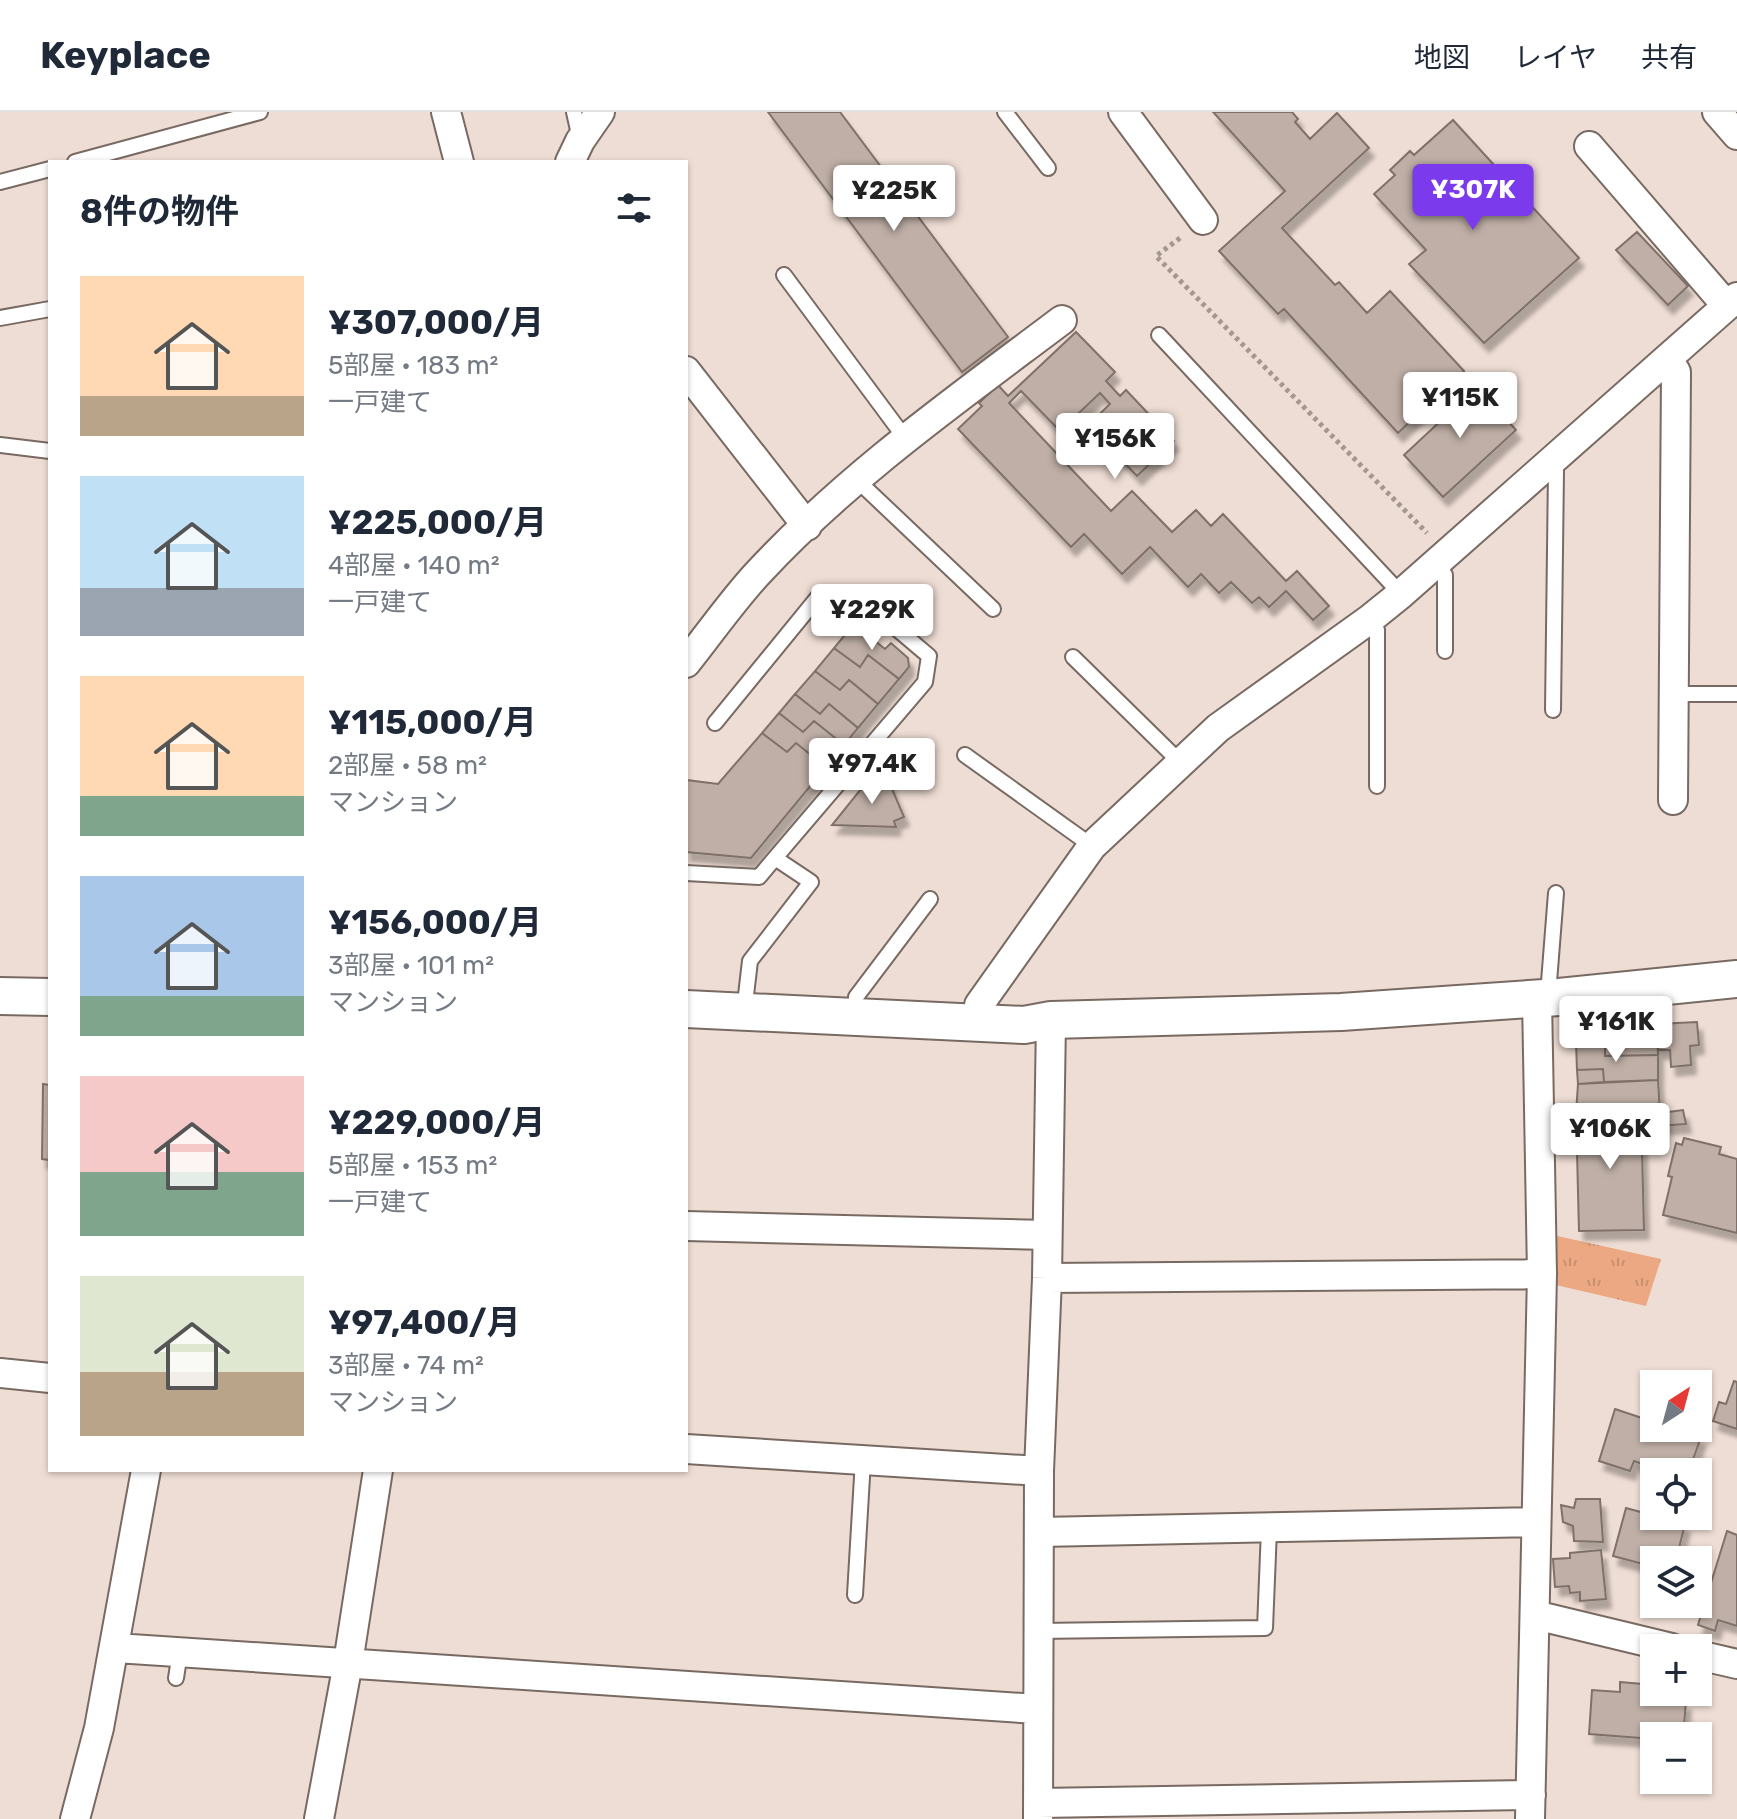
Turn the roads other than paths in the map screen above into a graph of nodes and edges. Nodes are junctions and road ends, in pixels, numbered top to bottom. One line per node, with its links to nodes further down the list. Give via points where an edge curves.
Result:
1 (260, 112): 11 (lane)
2 (446, 112): 12 (street)
3 (574, 112): 10 (lane)
4 (600, 112): 10 (street)
5 (1005, 112): 13 (lane)
6 (1123, 112): 16 (street)
7 (1717, 112): 8 (street)
8 (1737, 135)
9 (1589, 146): 18 (street)
10 (575, 151)
11 (82, 160)
12 (458, 160)
13 (1048, 168)
14 (48, 170): 15 (lane)
15 (0, 182)
16 (1203, 220)
17 (784, 275): 25 (lane)
18 (1732, 302): 23 (street)
19 (48, 309): 20 (lane)
20 (0, 318)
21 (1062, 320): 25 (street)
22 (1159, 335): 32 (lane)
23 (1668, 359): 28 (street); 38 (street, via 1676,372)
24 (688, 374): 30 (street)
25 (905, 438): 29 (street)
26 (0, 445): 27 (lane)
27 (48, 451)
28 (1549, 462): 31 (street); 40 (lane, via 1556,471)
29 (857, 480): 30 (street); 33 (lane)
30 (807, 526): 37 (street, via 758,573)
31 (1442, 558): 32 (street); 35 (lane)
32 (1401, 594): 34 (street)
33 (993, 609)
34 (1370, 619): 43 (street, via 1218,728); 44 (lane, via 1377,630)
35 (1445, 651)
36 (1073, 657): 43 (lane)
37 (688, 660)
38 (1672, 694): 39 (lane); 45 (street)
39 (1737, 694)
40 (1553, 710)
41 (715, 723): 47 (lane, via 818,597 871,607 929,656 925,682)
42 (965, 755): 46 (lane)
43 (1181, 763): 46 (street)
44 (1377, 786)
45 (1673, 800)
46 (1092, 846): 59 (street, via 979,1005)
47 (775, 858): 48 (lane, via 759,877); 56 (lane, via 811,882 750,961)
48 (688, 873)
49 (1556, 893): 54 (lane)
50 (930, 899): 57 (lane, via 856,997)
51 (1737, 979): 54 (street)
52 (0, 996): 53 (street)
53 (48, 997)
54 (1548, 997): 58 (street, via 1341,1012); 62 (street)
55 (688, 1009): 56 (street)
56 (744, 1012): 57 (street)
57 (855, 1017): 59 (street)
58 (1051, 1020): 59 (street); 61 (street)
59 (977, 1024)
60 (688, 1226): 61 (street)
61 (1047, 1235): 63 (street)
62 (1542, 1274): 63 (street); 71 (street)
63 (1047, 1278): 68 (street)
64 (0, 1373): 65 (street)
65 (48, 1378)
66 (688, 1449): 67 (street)
67 (863, 1460): 68 (street); 74 (lane)
68 (1039, 1471): 73 (street)
69 (146, 1472): 78 (street)
70 (378, 1472): 80 (street)
71 (1535, 1522): 72 (street); 75 (street)
72 (1269, 1529): 73 (street); 76 (lane, via 1265,1628)
73 (1040, 1532): 76 (street)
74 (855, 1595)
75 (1535, 1615): 77 (street); 83 (street)
76 (1037, 1631): 82 (street)
77 (1640, 1640)
78 (116, 1648): 80 (street, via 178,1665); 85 (street)
79 (1712, 1658): 81 (street)
80 (348, 1663): 82 (street); 86 (street)
81 (1737, 1664)
82 (1037, 1709): 84 (street)
83 (1531, 1807): 84 (street)
84 (1038, 1811)
85 (75, 1819)
86 (319, 1819)

